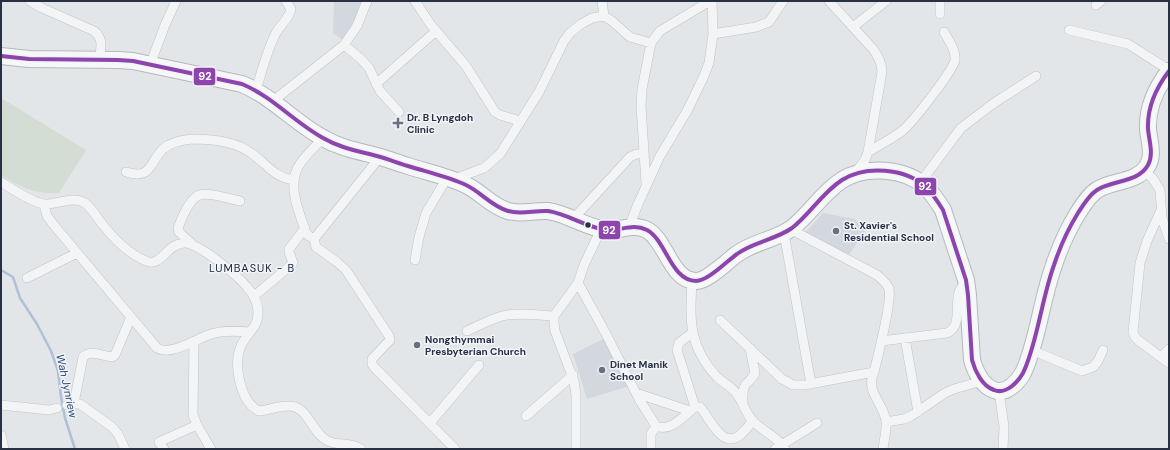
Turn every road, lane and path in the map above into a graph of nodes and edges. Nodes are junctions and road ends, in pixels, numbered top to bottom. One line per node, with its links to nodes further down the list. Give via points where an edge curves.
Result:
1 (30, 1): 22 (street, via 99,34 102,42)
2 (176, 1): 23 (street)
3 (286, 1): 27 (street, via 291,9 290,16 274,38)
4 (367, 1): 20 (street, via 357,26)
5 (415, 1): 16 (street)
6 (602, 1): 13 (street)
7 (711, 1): 18 (street); 19 (street, via 660,31)
8 (783, 1): 18 (street, via 769,22 756,27)
9 (829, 1): 14 (street)
10 (886, 1): 14 (street)
11 (940, 1): 12 (street)
12 (940, 14)
13 (604, 16): 19 (street, via 630,37); 30 (street, via 592,18 570,32 539,92)
14 (853, 27): 32 (street, via 873,49 882,65)
15 (1070, 30): 24 (street, via 1128,44)
16 (436, 31): 26 (street); 30 (street, via 466,66 495,112)
17 (944, 32): 32 (street, via 954,54 953,67 916,116 902,130)
18 (713, 34): 42 (street, via 709,63 704,76)
19 (651, 43): 33 (street, via 642,89)
20 (344, 45): 26 (street, via 369,68); 28 (street)
21 (1, 56): 22 (highway)
22 (100, 60): 23 (highway, via 133,61)
23 (150, 65): 27 (highway, via 222,79)
24 (1169, 70): 35 (highway, via 1150,106 1148,129 1151,153)
25 (1036, 76): 41 (street, via 961,128)
26 (376, 84): 29 (street, via 384,98)
27 (256, 90): 28 (highway)
28 (273, 101): 31 (highway)
29 (399, 112)
30 (520, 121): 38 (street, via 500,154 492,162 476,172)
31 (323, 138): 34 (highway, via 351,150); 39 (street, via 297,168)
32 (868, 152): 37 (street)
33 (644, 153): 42 (street); 46 (street, via 630,157)
34 (380, 157): 38 (highway); 52 (street)
35 (1144, 170): 45 (street, via 1160,190); 73 (highway, via 1136,176 1096,190 1078,214 1056,260)
36 (126, 172): 39 (street, via 135,175 146,172 170,144 207,140 227,142 241,147 280,177)
37 (854, 174): 41 (highway, via 883,170); 51 (highway, via 834,186)
38 (449, 179): 46 (highway, via 466,185 497,207 509,212 547,211); 56 (street, via 426,213)
39 (294, 180): 49 (street, via 295,199)
40 (1, 182): 44 (street)
41 (920, 183): 60 (highway, via 932,194 943,210)
42 (646, 185): 47 (street)
43 (240, 201): 54 (street, via 205,194 191,201 178,228)
44 (44, 204): 54 (street, via 84,202 107,230 132,253 152,263 159,261 173,246); 55 (street, via 47,216)
45 (1161, 210): 48 (street); 75 (street, via 1140,263 1133,332 1139,341)
46 (574, 218): 50 (highway)
47 (629, 227): 50 (highway); 58 (highway, via 643,229 655,236 674,267)
48 (1166, 227): 53 (street)
49 (305, 228): 52 (street); 61 (street, via 289,249 293,263)
50 (601, 229): 59 (street)
51 (787, 231): 58 (highway, via 745,249 706,278); 69 (street, via 884,280 889,290 889,302); 81 (street)
52 (314, 239): 92 (street, via 316,247 346,270 389,336 390,340 372,359 372,364)
53 (1169, 240)
54 (191, 243): 61 (street, via 233,273)
55 (77, 253): 57 (street); 63 (street)
56 (416, 260)
57 (27, 278)
58 (692, 281): 67 (street, via 690,315)
59 (578, 283): 62 (street); 83 (street)
60 (967, 285): 68 (street, via 959,292 952,331 947,334); 80 (highway, via 971,349 974,368)
61 (254, 296): 66 (street, via 258,305 257,322)
62 (554, 316): 65 (street, via 503,316 486,321); 79 (street, via 556,331)
63 (131, 317): 70 (street, via 150,341 162,351); 99 (street, via 115,355 112,357 91,353 83,357 71,404 80,404 112,427)
64 (720, 320): 71 (street)
65 (468, 331)
66 (249, 332): 70 (street, via 224,331); 102 (street, via 241,346 237,366 243,392 252,406 259,410 283,406 297,407 329,442)
67 (693, 332): 85 (street, via 707,363 718,378 735,392); 87 (street, via 679,343 677,350)
68 (904, 338): 69 (street); 88 (street)
69 (881, 341): 78 (street)
70 (194, 342): 94 (street, via 193,415)
71 (750, 348): 81 (street, via 787,382 793,385); 85 (street, via 755,373 744,389)
72 (1169, 348): 75 (street)
73 (1031, 350): 74 (street, via 1082,371 1093,367); 82 (highway, via 1023,373 1016,382 1010,388)
74 (1103, 350)
75 (1161, 357): 76 (street)
76 (1169, 363)
77 (479, 365): 92 (street)
78 (874, 372): 81 (street); 91 (street, via 871,385)
79 (573, 375): 89 (street); 104 (street, via 576,395)
80 (982, 381): 82 (highway, via 993,390); 88 (street, via 945,393)
81 (811, 384)
82 (999, 391): 107 (street, via 1004,427)
83 (636, 393): 87 (street); 95 (street)
84 (1, 405): 86 (street, via 49,410)
85 (743, 405): 90 (street)
86 (57, 408)
87 (692, 409): 90 (street, via 700,407 718,432 729,439 742,434); 95 (street, via 673,425 663,428)
88 (918, 412): 91 (street, via 904,419)
89 (526, 416)
90 (752, 421): 97 (street, via 778,440)
91 (886, 422): 106 (street)
92 (430, 423): 103 (street)
93 (817, 423): 97 (street)
94 (198, 425): 100 (street, via 159,442); 101 (street)
95 (656, 426): 105 (street, via 651,434)
96 (1, 435): 98 (street)
97 (781, 448)
98 (4, 449)
99 (125, 449)
100 (164, 449)
101 (211, 449)
102 (361, 449)
103 (455, 449)
104 (576, 449)
105 (651, 449)
106 (883, 449)
107 (1003, 449)

